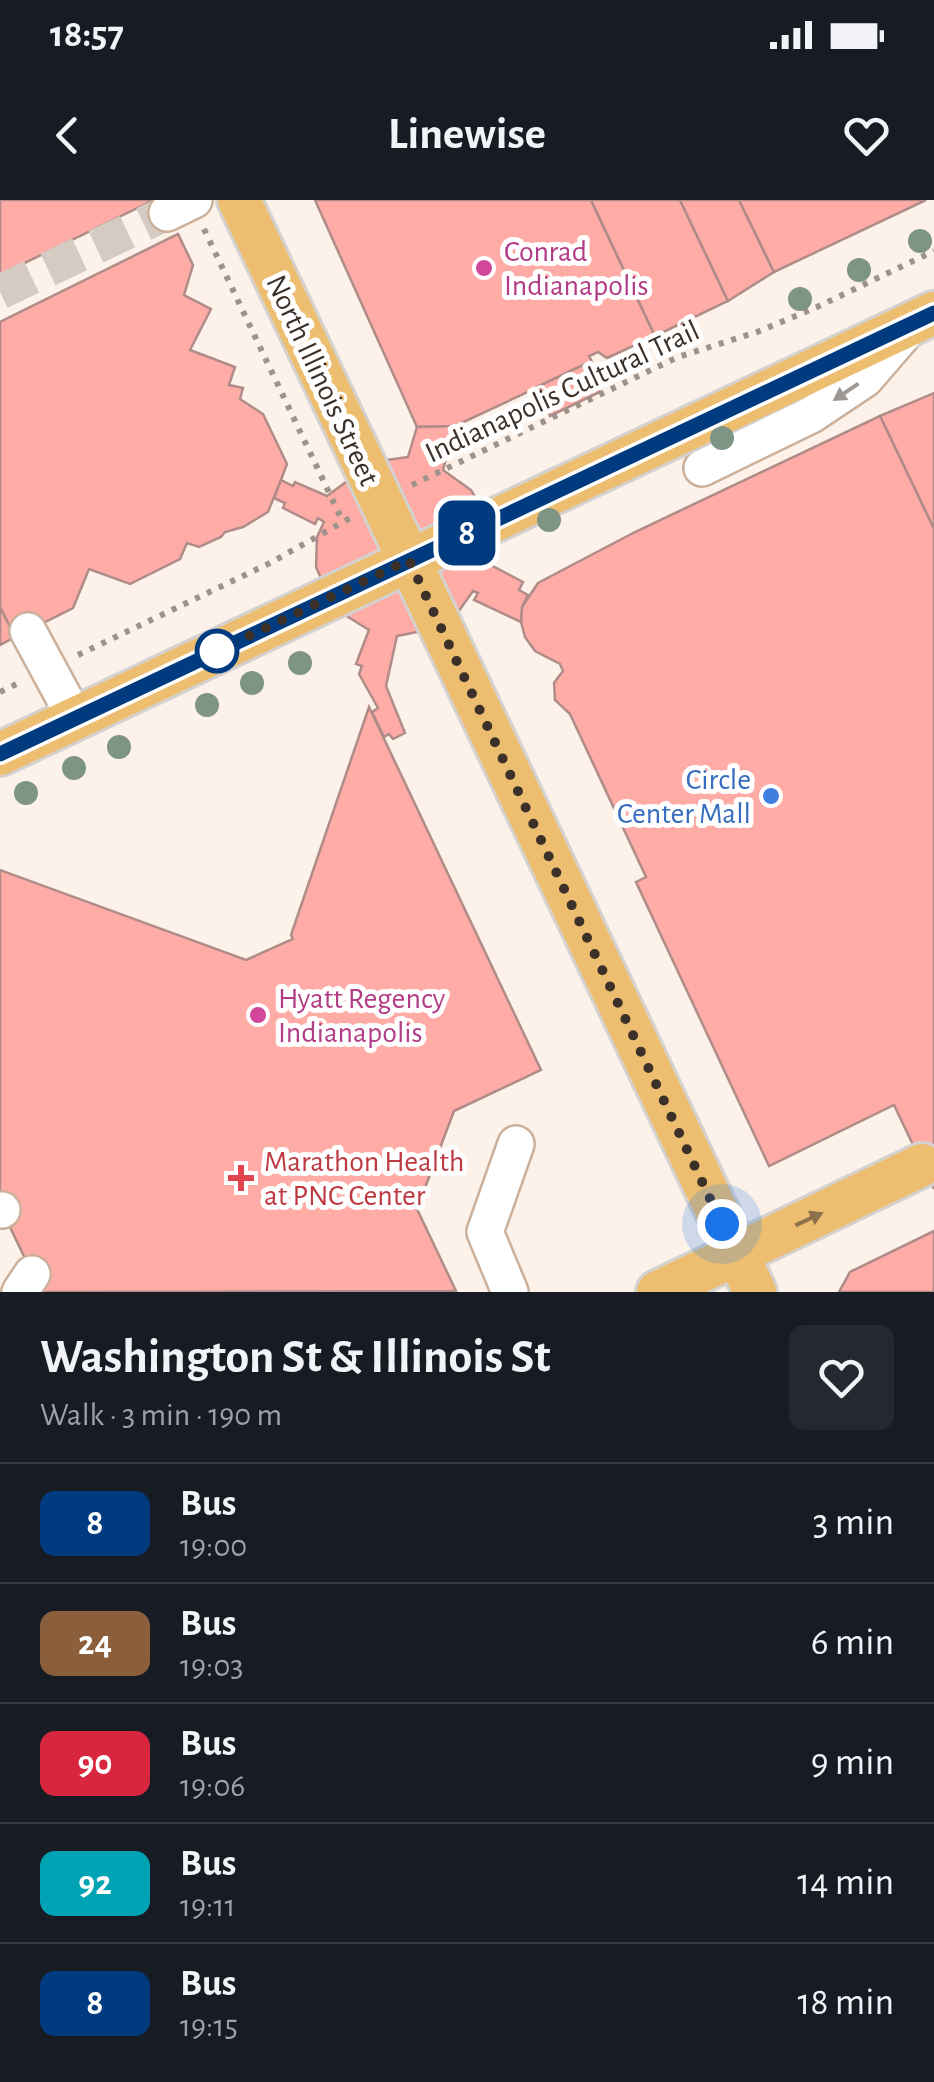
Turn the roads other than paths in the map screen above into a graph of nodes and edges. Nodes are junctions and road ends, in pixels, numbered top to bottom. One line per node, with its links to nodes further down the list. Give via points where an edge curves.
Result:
1 (239, 200): 4 (main road, North Illinois Street, via 362,512)
2 (924, 318): 3 (lane, one-way to 3, via 865,379 812,415); 4 (main road)
3 (702, 468)
4 (409, 560): 6 (main road); 10 (main road, North Illinois Street)
5 (28, 630): 6 (lane)
6 (75, 718): 7 (main road)
7 (0, 754)
8 (516, 1144): 11 (lane, via 485,1232)
9 (922, 1165): 10 (main road, one-way to 9)
10 (736, 1254): 12 (main road); 13 (main road, North Illinois Street)
11 (510, 1292)
12 (658, 1292)
13 (755, 1292)

